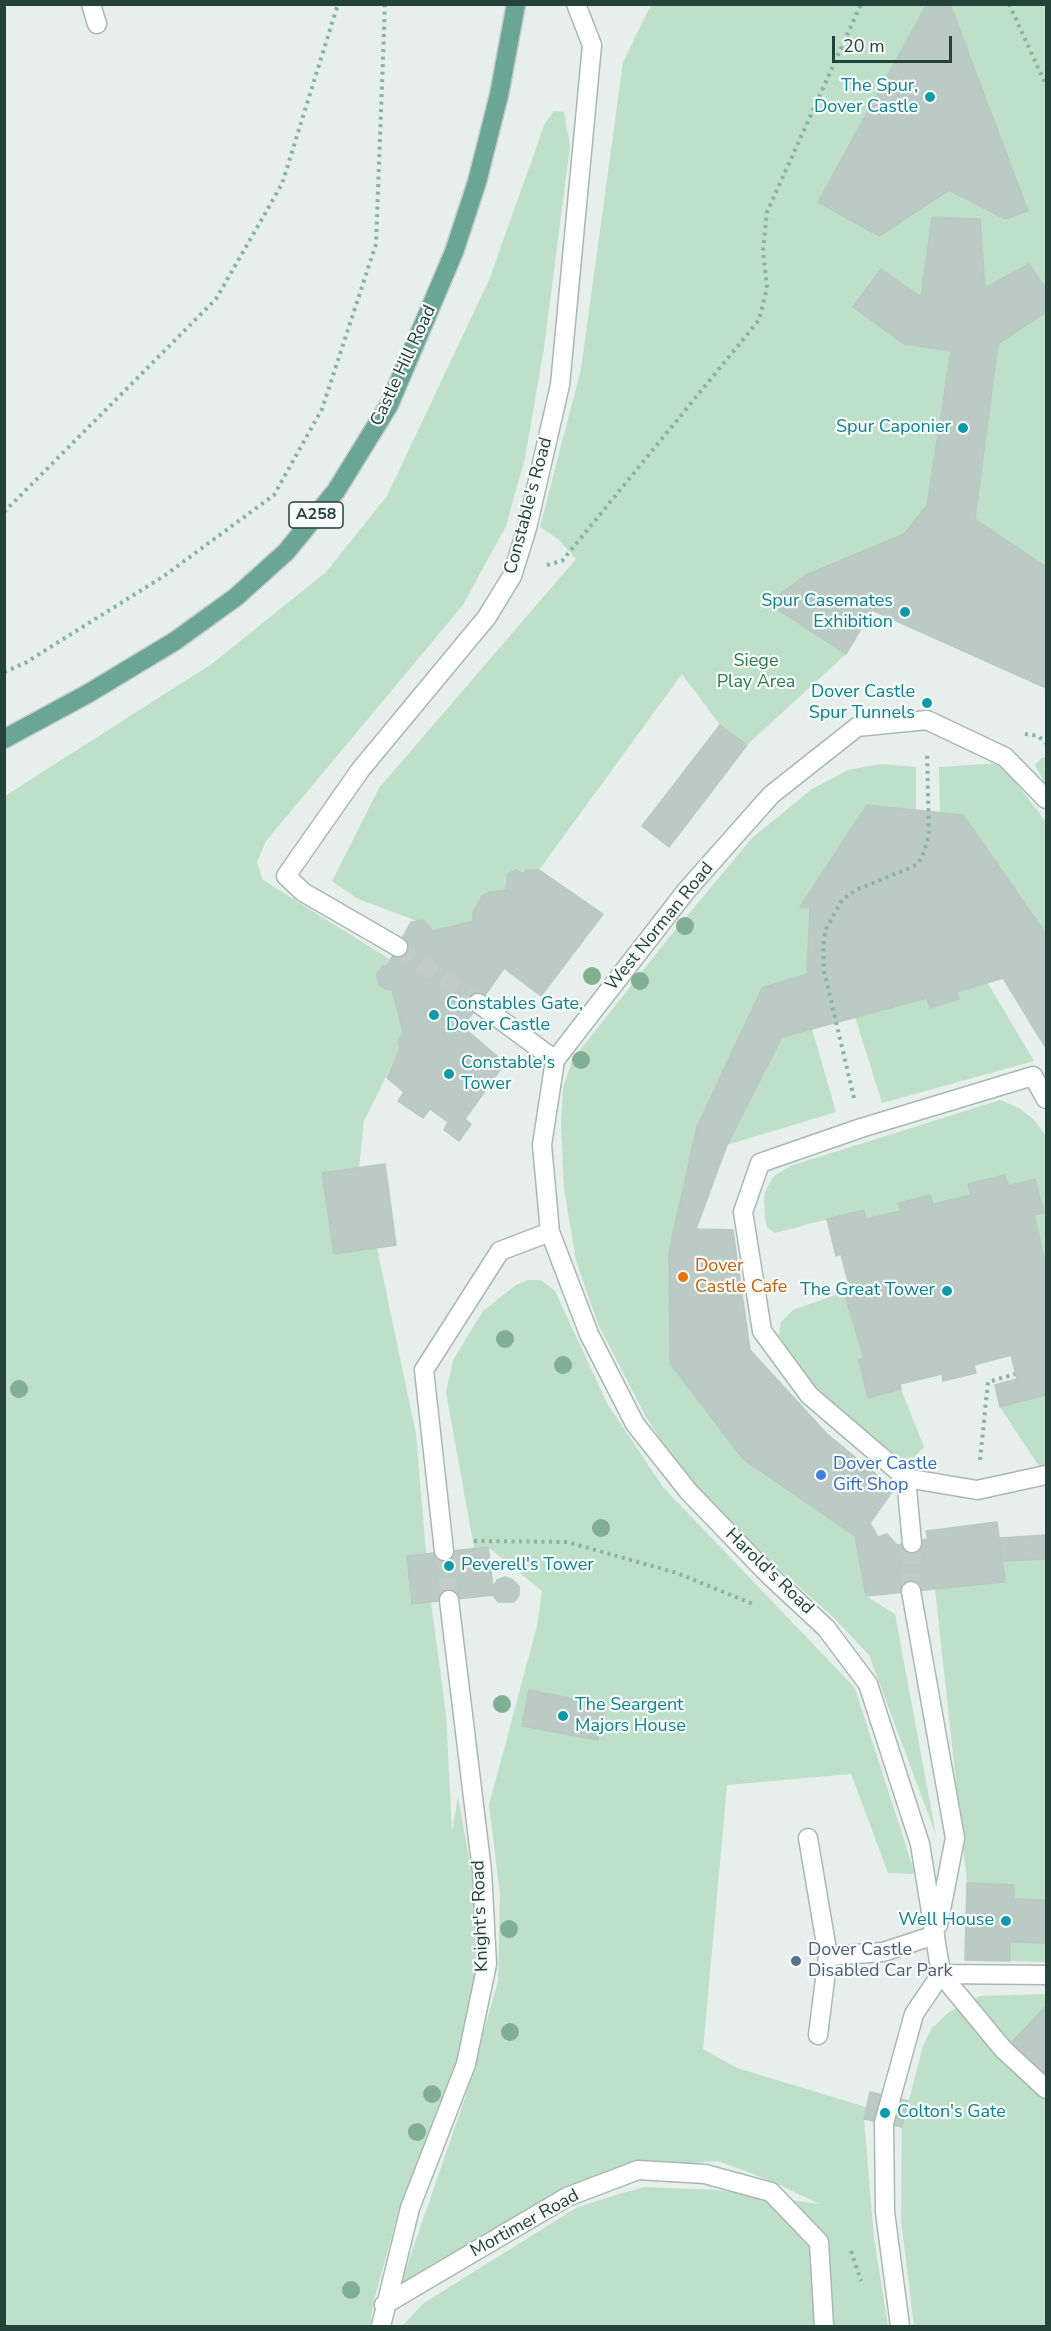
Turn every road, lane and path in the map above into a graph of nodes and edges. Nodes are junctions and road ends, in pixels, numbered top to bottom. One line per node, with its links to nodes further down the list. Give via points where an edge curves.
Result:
1 (91, 4): 8 (lane)
2 (338, 4): 10 (path, via 282,184 216,299)
3 (385, 4): 12 (path, via 376,244 322,409 280,485 274,495 164,576 25,663)
4 (516, 4): 14 (main road, Castle Hill Road / A258, via 477,182 454,252 389,405 336,491 286,552 236,597 165,647)
5 (576, 4): 11 (lane, Constable's Road, via 592,45 560,385)
6 (861, 4): 11 (path, via 767,212 763,251 766,288 759,320 562,561)
7 (1009, 4): 9 (path)
8 (97, 24)
9 (1047, 85)
10 (4, 512)
11 (512, 576): 16 (lane, Constable's Road, via 487,617 362,769 286,876 303,892)
12 (4, 672)
13 (927, 720): 15 (lane, via 1005,757); 18 (lane, West Norman Road, via 856,727 771,795 686,891); 20 (path, via 929,836 922,858 914,866 854,891 842,900 826,929 823,947 824,970)
14 (4, 739)
15 (1047, 799)
16 (398, 947)
17 (478, 1003): 18 (lane)
18 (555, 1060): 21 (lane, West Norman Road, via 542,1145)
19 (1047, 1099): 20 (lane, via 1033,1076)
20 (861, 1128): 24 (lane, via 760,1163 743,1212 762,1331 809,1395)
21 (550, 1232): 27 (lane, via 500,1251 424,1370); 32 (lane, Harold's Road, via 589,1334 635,1424 689,1492 826,1628 868,1684 920,1844)
22 (1015, 1374): 25 (path, via 988,1382)
23 (1047, 1475): 25 (lane)
24 (906, 1478): 25 (lane); 26 (lane)
25 (977, 1490)
26 (912, 1543)
27 (444, 1548): 30 (path, via 485,1540 567,1542 677,1573)
28 (911, 1591): 32 (lane, via 955,1838)
29 (448, 1600): 38 (lane, Knight's Road, via 482,1871 487,1964 466,2064 410,2208)
30 (763, 1608)
31 (808, 1838): 33 (lane)
32 (935, 1935): 33 (lane, via 883,1952); 34 (lane, Harold's Road)
33 (828, 1956): 36 (lane)
34 (941, 1974): 35 (lane); 37 (lane, via 1003,2049); 41 (lane, via 914,2014 884,2123 885,2211)
35 (1047, 1975)
36 (818, 2035)
37 (1047, 2089)
38 (384, 2305): 39 (lane, Knight's Road); 40 (lane, Mortimer Road, via 567,2197 638,2170 705,2174 771,2192 819,2242)
39 (381, 2326)
40 (824, 2326)
41 (900, 2326)

